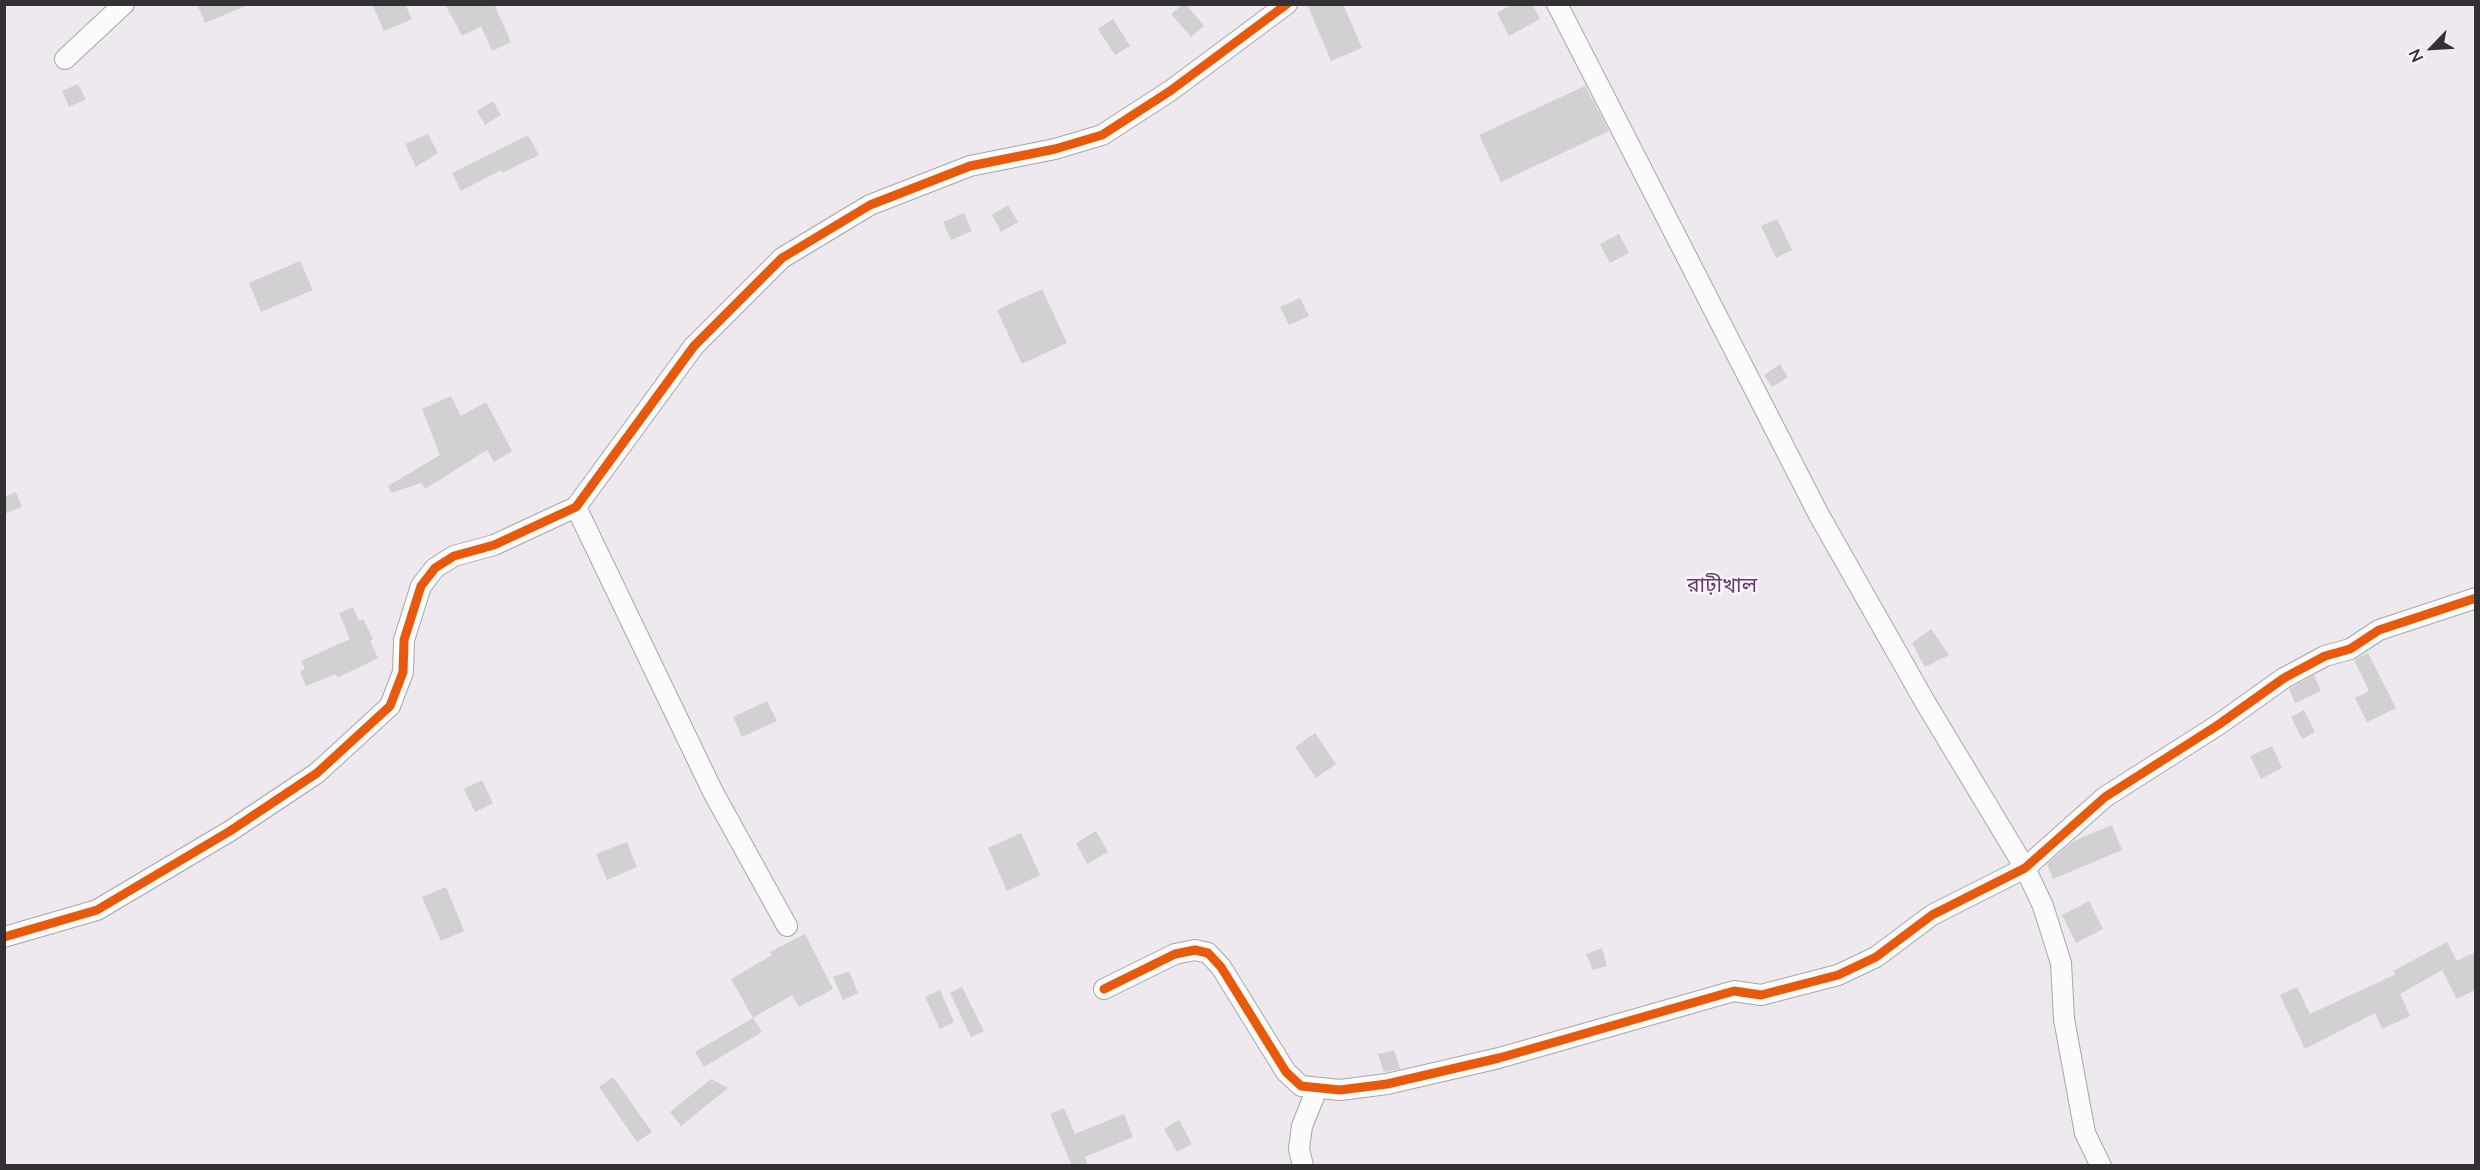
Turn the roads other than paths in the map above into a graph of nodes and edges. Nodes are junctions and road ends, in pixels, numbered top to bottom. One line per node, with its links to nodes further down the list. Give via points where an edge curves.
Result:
1 (124, 4): 4 (street)
2 (1287, 4): 5 (street, via 1170,91 1101,135 1055,149 970,166 870,205 782,258 694,346)
3 (1557, 4): 7 (street, via 1819,514)
4 (65, 59)
5 (576, 507): 8 (street, via 713,792); 9 (street, via 494,545 454,556 435,568 421,586 404,640 403,672 390,706 317,773 230,831 97,910)
6 (2475, 598): 7 (street, via 2379,630 2350,649 2325,656 2284,678 2105,796)
7 (2025, 868): 11 (street, via 1932,915 1875,957 1838,975 1761,995 1734,991 1499,1058 1387,1084); 13 (street, via 2043,906 2061,963 2064,1019 2085,1133)
8 (787, 926)
9 (4, 937)
10 (1104, 989): 11 (street, via 1175,954 1208,953 1221,967 1286,1072 1301,1086)
11 (1317, 1089): 12 (street, via 1302,1126 1299,1149)
12 (1303, 1166)
13 (2101, 1166)

